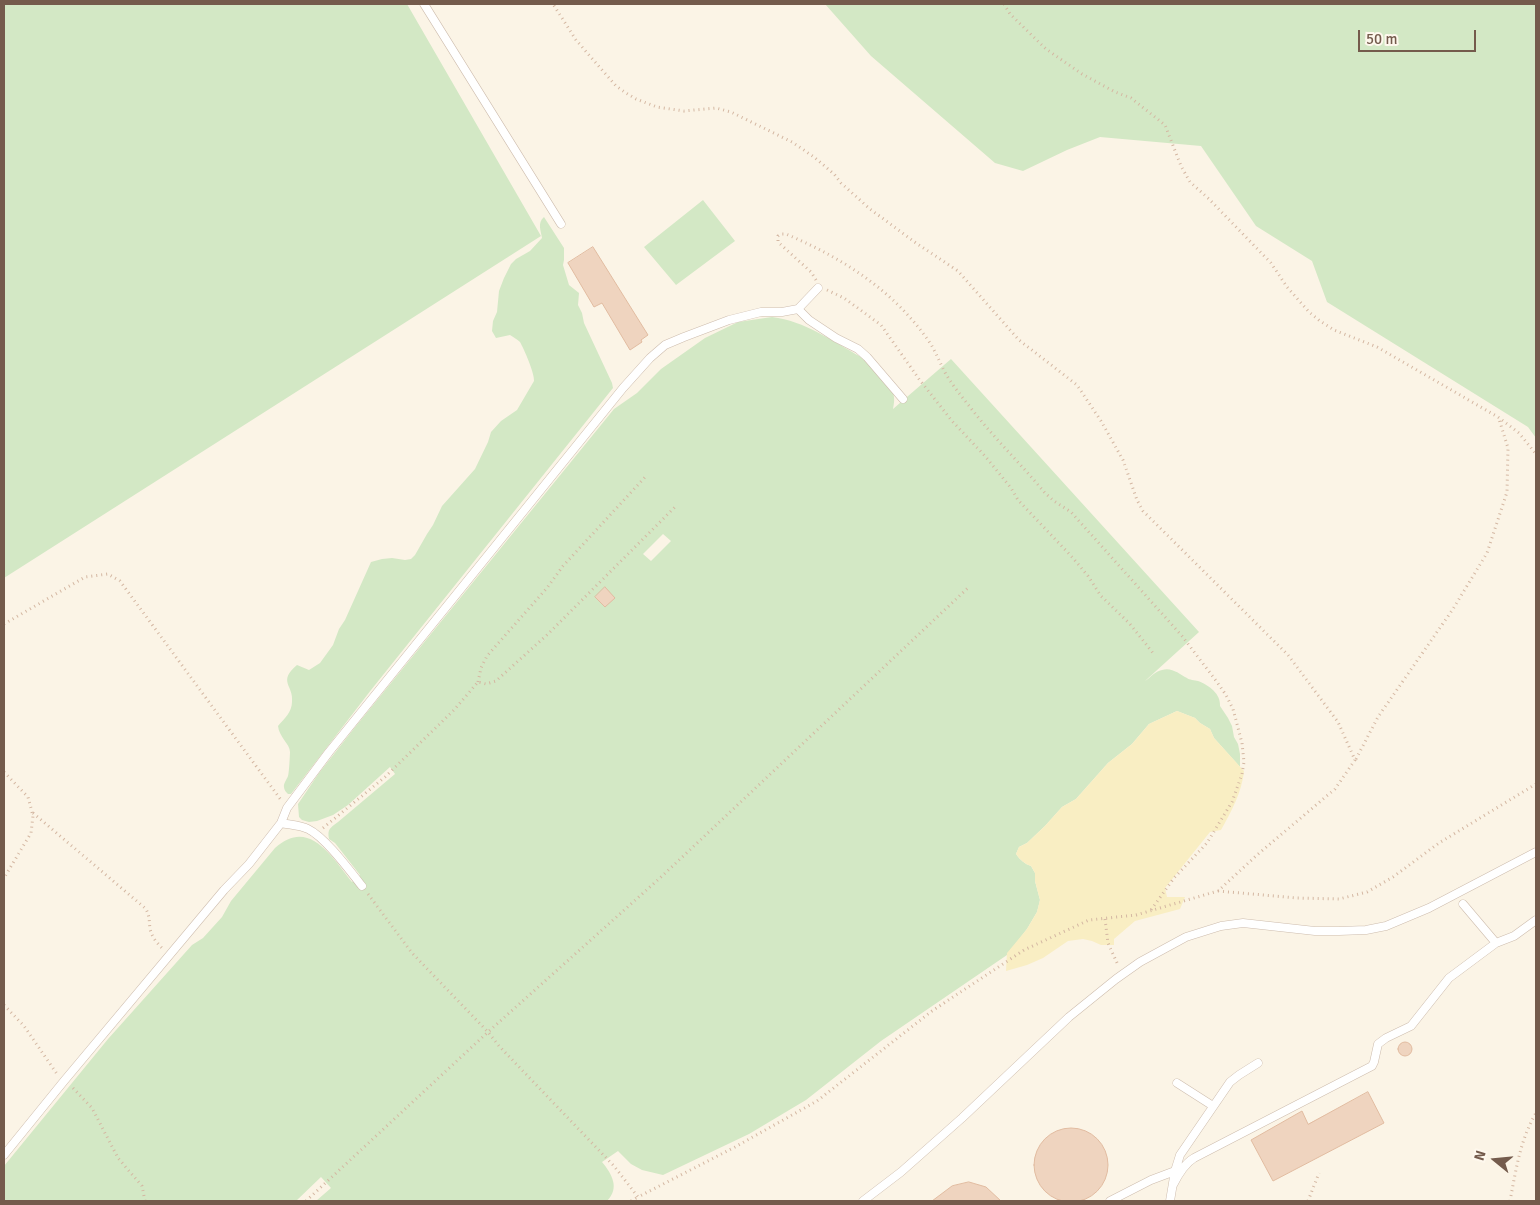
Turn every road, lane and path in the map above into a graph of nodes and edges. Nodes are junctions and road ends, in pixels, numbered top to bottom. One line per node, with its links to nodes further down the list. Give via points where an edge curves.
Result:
1 (424, 4): 4 (lane)
2 (553, 4): 16 (path, via 576,40 626,93 663,108 684,111 716,108 731,112 792,142 834,174 870,209 958,271 1019,340 1077,385 1123,460 1143,511 1288,656 1338,722)
3 (1004, 4): 8 (path, via 1046,49 1082,74 1131,98 1165,124 1190,182 1271,263 1309,312 1334,330 1377,347)
4 (561, 224)
5 (818, 288): 6 (lane); 14 (path, via 837,294 881,325 952,421); 28 (path, via 811,272 778,242 778,236 781,234 801,241 832,256 891,297 926,338 948,378 978,418 1045,493 1071,512 1182,636 1226,695 1238,726 1244,762 1235,795 1207,843)
6 (798, 309): 7 (lane, via 836,338 858,349); 19 (lane, via 761,312 729,320 665,345 645,363)
7 (903, 399)
8 (1498, 417): 9 (path, via 1519,433); 16 (path, via 1508,448 1507,492 1487,553 1454,609 1378,717)
9 (1536, 454)
10 (647, 474): 15 (path, via 487,656)
11 (675, 507): 15 (path, via 548,634 496,681)
12 (970, 586): 35 (path, via 660,878)
13 (4, 624): 19 (path, via 85,577 108,574 120,581)
14 (1153, 653)
15 (478, 682): 22 (path, via 385,777)
16 (1355, 760): 26 (path, via 1335,788)
17 (4, 772): 20 (path, via 28,797)
18 (1536, 784): 26 (path, via 1439,843 1367,892 1339,899)
19 (287, 808): 21 (lane)
20 (33, 814): 24 (path, via 31,833); 32 (path, via 145,908 152,935 161,948)
21 (281, 823): 22 (lane); 32 (lane)
22 (316, 834): 25 (lane)
23 (1536, 852): 33 (lane, via 1429,908 1386,926 1339,932 1243,923 1221,926 1186,937)
24 (4, 878)
25 (362, 886): 35 (path, via 412,952)
26 (1218, 891): 28 (path)
27 (1463, 904): 31 (lane)
28 (1149, 911): 29 (path)
29 (1105, 918): 33 (path, via 1108,943); 45 (path, via 1089,920 1018,954 932,1011 816,1101)
30 (1536, 920): 31 (lane, via 1514,936)
31 (1496, 943): 44 (lane, via 1444,982 1411,1026 1381,1041 1372,1066 1194,1158)
32 (171, 954): 37 (lane)
33 (1123, 974): 49 (lane, via 1069,1017 901,1172)
34 (4, 1006): 37 (path, via 24,1026)
35 (488, 1032): 45 (path, via 614,1166); 47 (path)
36 (1258, 1063): 39 (lane, via 1236,1077)
37 (64, 1081): 41 (lane); 46 (path, via 92,1108 118,1158 142,1186)
38 (1177, 1083): 39 (lane)
39 (1213, 1106): 42 (lane, via 1180,1155)
40 (1536, 1113): 53 (path, via 1520,1149)
41 (4, 1155)
42 (1175, 1171): 44 (lane); 50 (lane)
43 (1319, 1173): 52 (path)
44 (1173, 1185): 51 (lane)
45 (638, 1198): 48 (path)
46 (145, 1201)
47 (306, 1201)
48 (631, 1201)
49 (863, 1201)
50 (1110, 1201)
51 (1170, 1201)
52 (1308, 1201)
53 (1510, 1201)

